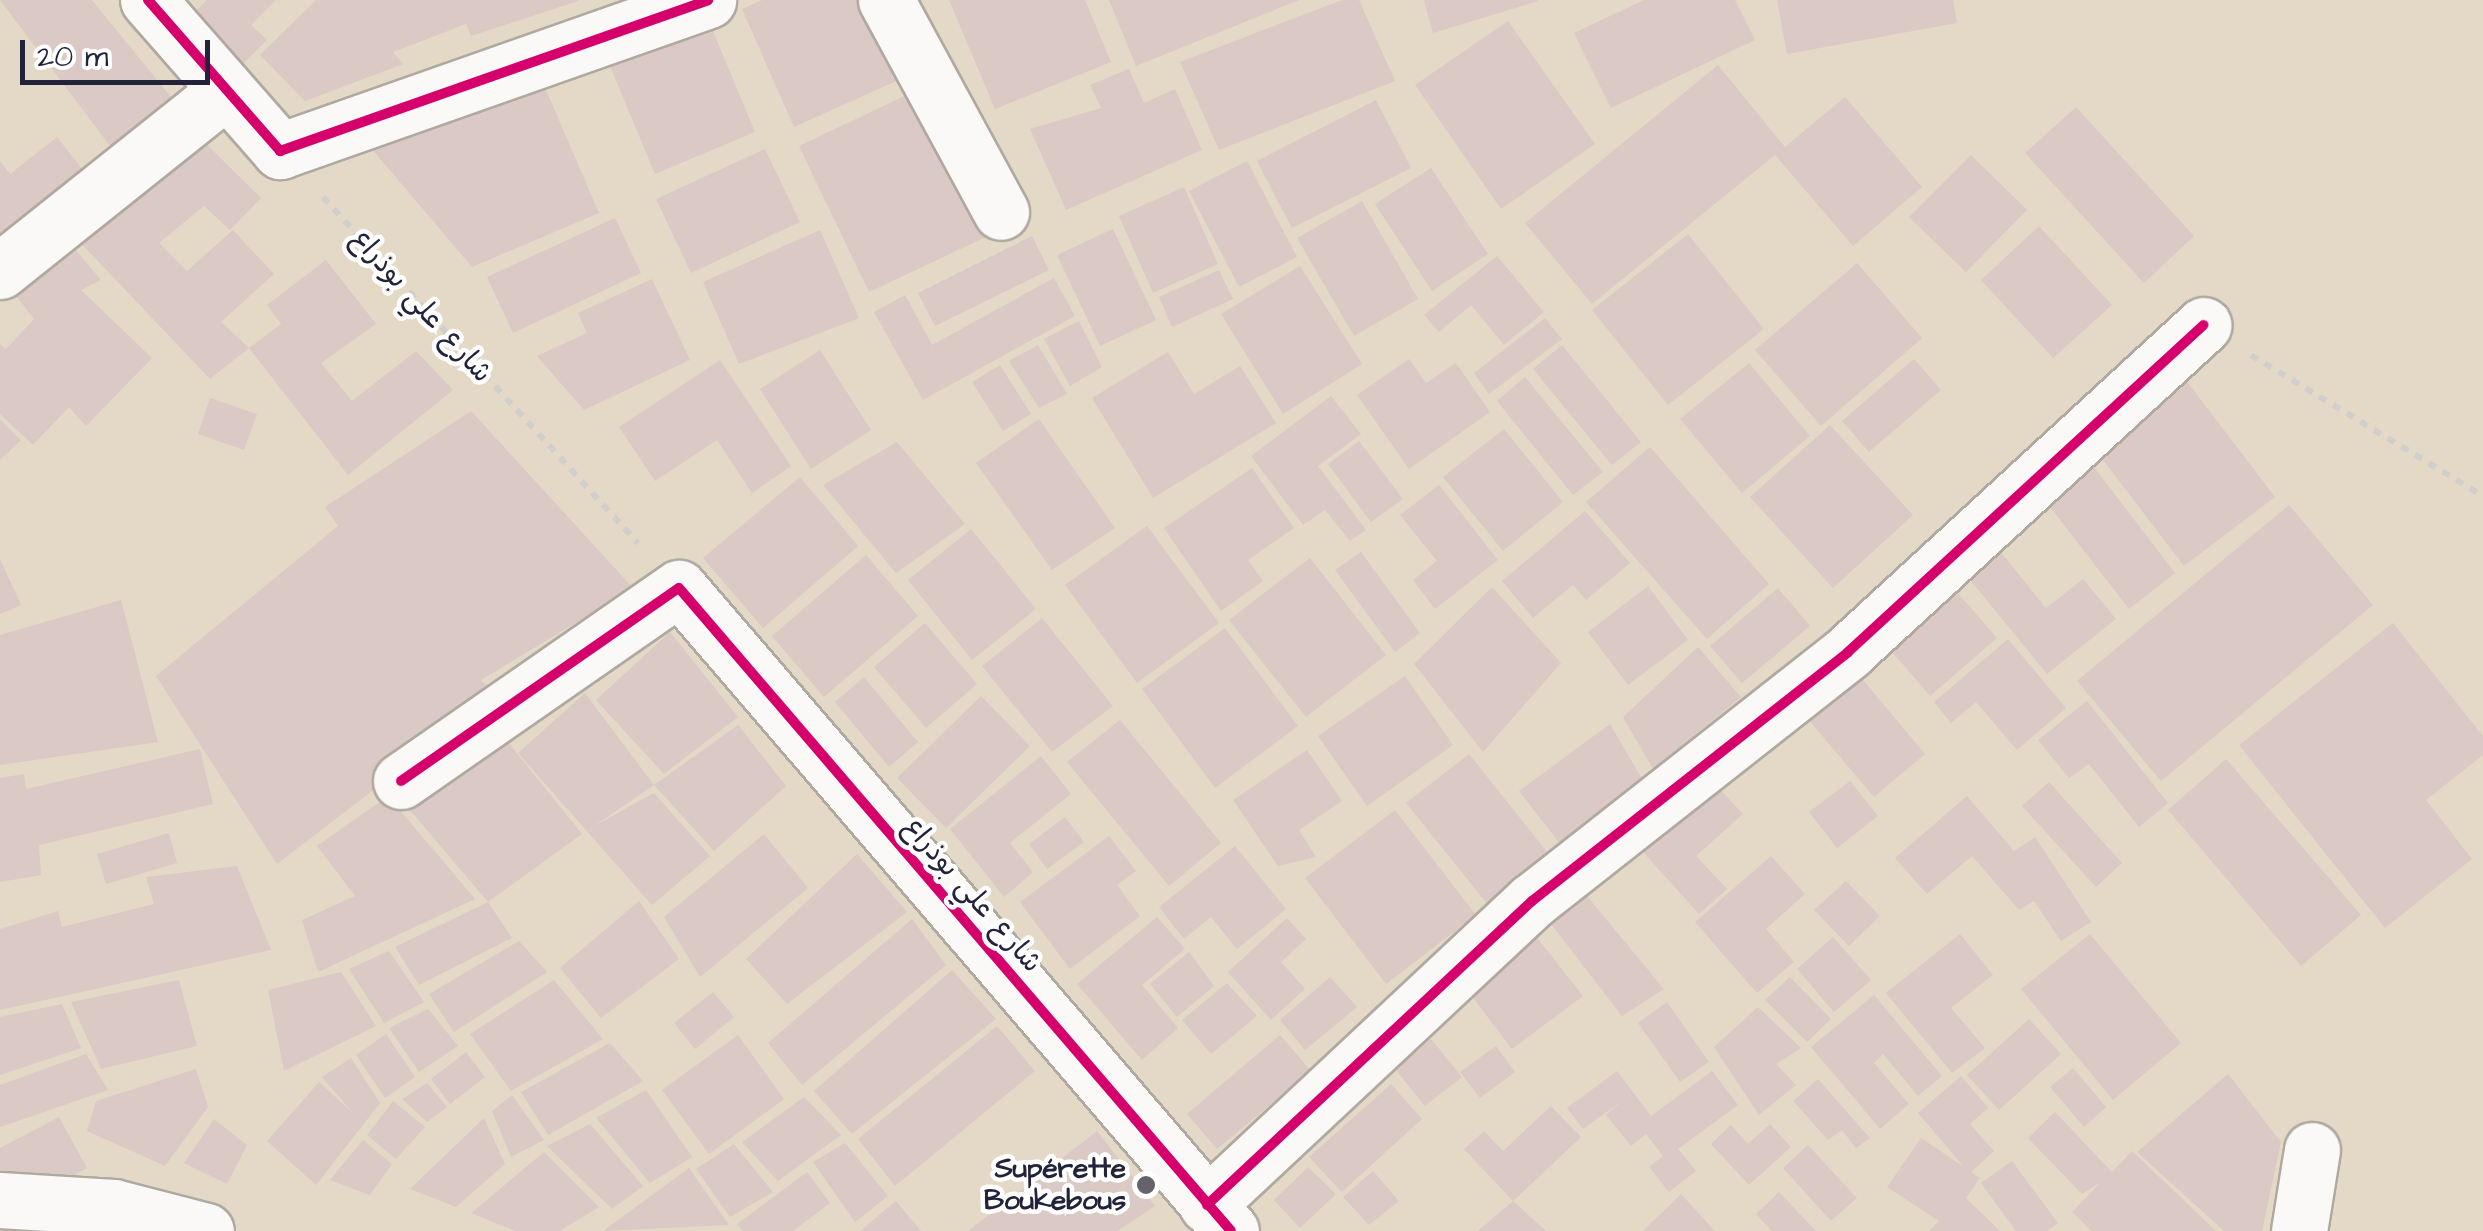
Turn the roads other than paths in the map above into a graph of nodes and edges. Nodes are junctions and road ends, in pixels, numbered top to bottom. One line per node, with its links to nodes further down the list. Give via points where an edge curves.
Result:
1 (148, 0): 4 (street)
2 (708, 0): 4 (street, via 280,151)
3 (886, 0): 5 (street)
4 (227, 90): 6 (street)
5 (1002, 212)
6 (0, 271)
7 (2204, 325): 11 (street, via 1848,652 1475,951)
8 (401, 781): 11 (street, شارع علي بوذراع, via 679,588)
9 (2312, 1150): 13 (street)
10 (0, 1200): 12 (street, via 114,1207)
11 (1219, 1218)
12 (206, 1231)
13 (2299, 1231)

